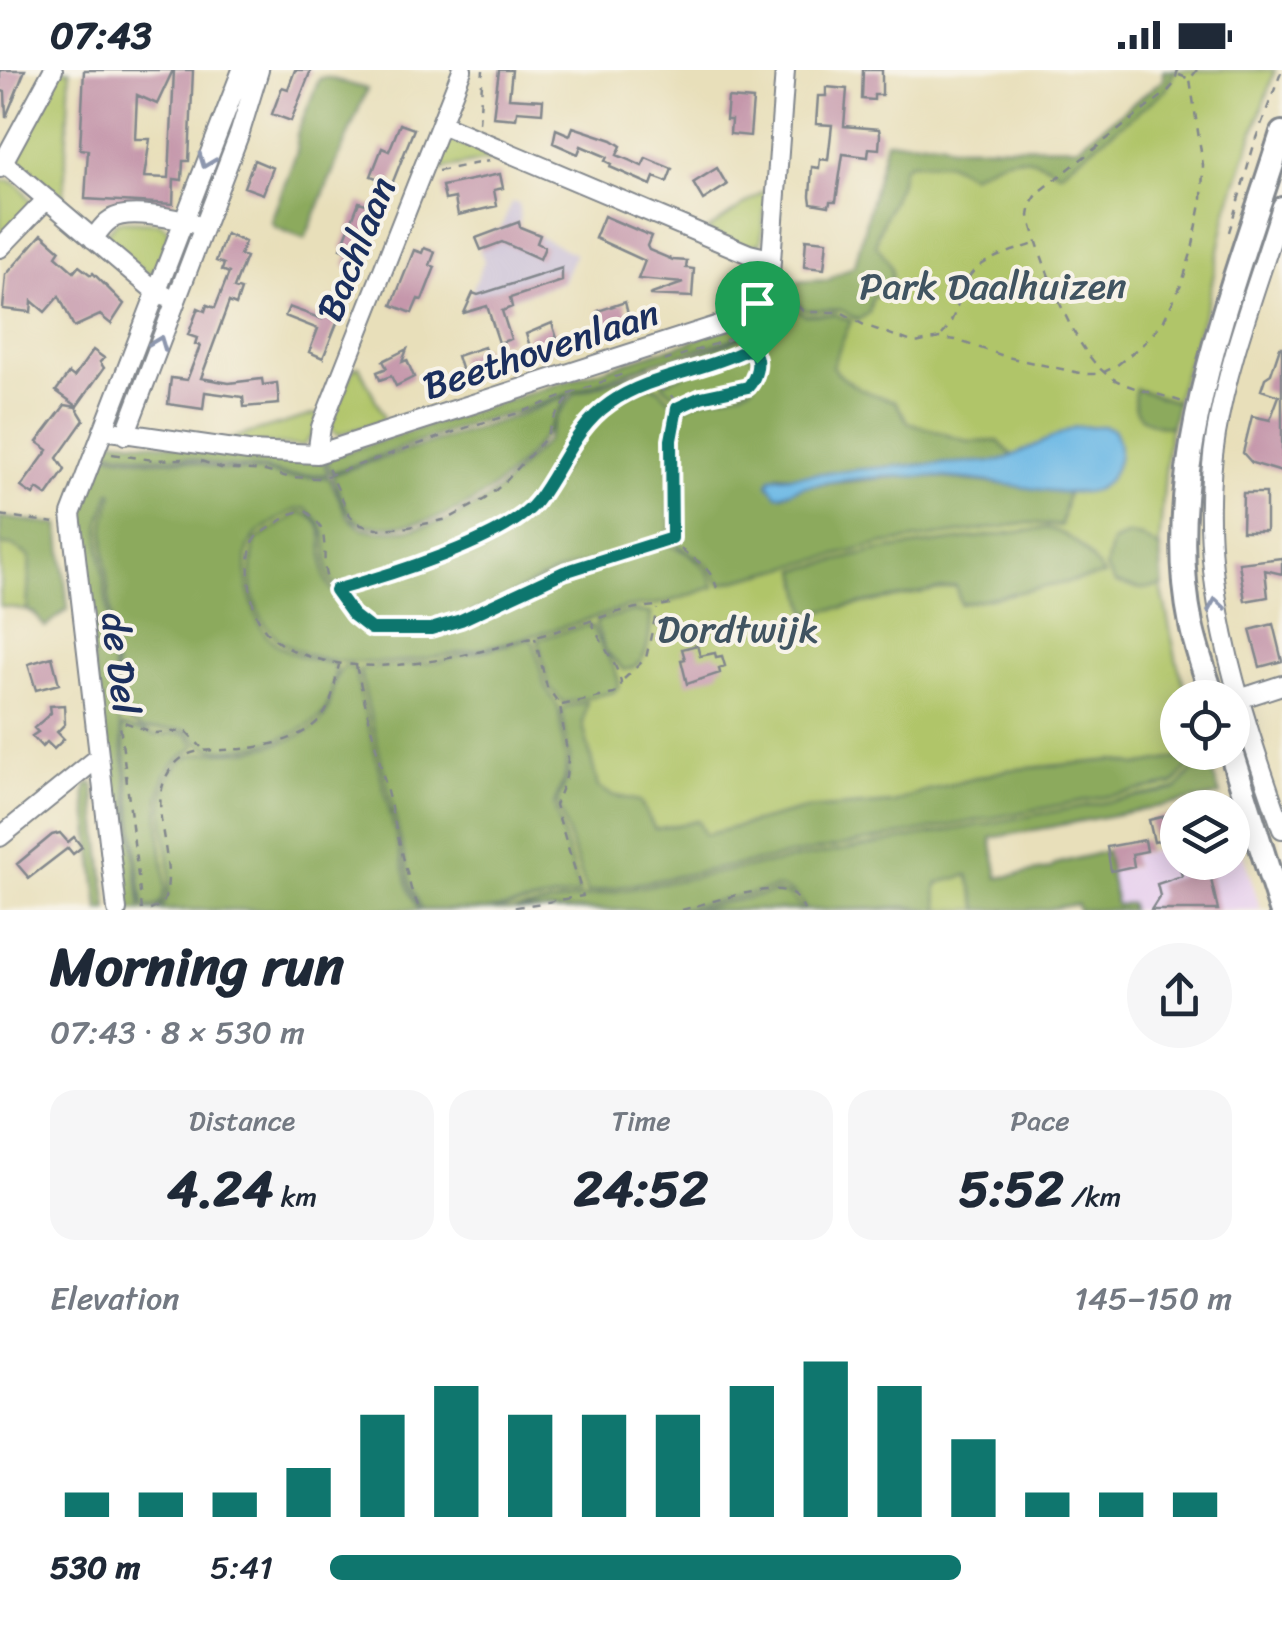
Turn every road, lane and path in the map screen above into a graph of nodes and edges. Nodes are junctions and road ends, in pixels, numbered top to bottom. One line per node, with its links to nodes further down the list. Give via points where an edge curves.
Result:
1 (53, 70): 14 (street)
2 (242, 70): 18 (street, de Del, one-way to 18)
3 (259, 70): 19 (street)
4 (462, 70): 10 (street, Bachlaan)
5 (483, 70): 12 (path)
6 (786, 70): 23 (street, Beethovenlaan)
7 (1196, 70): 9 (path)
8 (1178, 72): 9 (path); 21 (path, via 1168,92 1038,193 1029,210)
9 (1190, 78): 28 (path, via 1204,181 1186,271 1156,331)
10 (440, 124): 12 (street); 15 (street, Bachlaan)
11 (1282, 133): 17 (main road)
12 (478, 140): 13 (street)
13 (513, 154): 15 (path); 23 (street)
14 (2, 165): 16 (street)
15 (422, 172): 35 (street, Bachlaan, via 321,427)
16 (47, 198): 20 (street); 22 (street)
17 (1276, 201): 48 (main road, via 1205,381 1186,476 1191,624); 49 (street, one-way to 17, via 1213,583 1210,483 1224,395)
18 (184, 220): 19 (street); 20 (street, via 122,214); 24 (street, de Del)
19 (204, 228): 26 (street)
20 (93, 239): 24 (street)
21 (1038, 243): 27 (path, via 974,269); 28 (path, via 1077,340)
22 (0, 248)
23 (770, 259): 35 (street, Beethovenlaan, via 765,300 744,317)
24 (156, 292): 26 (street); 33 (street, de Del)
25 (786, 295): 27 (path, via 804,312 841,312 915,343)
26 (175, 300): 34 (street, one-way to 26)
27 (940, 338): 28 (path, via 1084,374)
28 (1104, 372): 31 (path)
29 (653, 383): 32 (path); 32 (path, via 754,352 748,387); 40 (path, via 595,414 536,504 500,532)
30 (574, 392): 35 (path, via 545,439 503,484 448,519 410,527 361,525 350,516)
31 (1184, 402)
32 (677, 408): 38 (path)
33 (103, 430): 34 (street, Beethovenlaan); 37 (street, de Del)
34 (124, 434): 35 (street, Beethovenlaan, via 289,456)
35 (320, 453)
36 (0, 515): 37 (path)
37 (71, 525): 55 (street, de Del)
38 (672, 538): 39 (path, via 704,564); 40 (path, via 564,572 431,629 371,629)
39 (717, 588)
40 (335, 590): 45 (path, via 325,571 326,537 306,511 253,540 250,582 261,625 286,648)
41 (670, 604): 42 (path)
42 (658, 606): 43 (path); 47 (path, via 646,658)
43 (592, 621): 44 (path); 47 (path)
44 (534, 636): 46 (path, via 437,660); 52 (path, via 547,687)
45 (339, 663): 46 (path); 54 (path, via 326,712 310,728 248,748)
46 (356, 664): 63 (path)
47 (622, 680): 52 (path, via 618,693)
48 (1207, 680)
49 (1233, 680)
50 (1282, 684): 51 (street)
51 (1250, 696)
52 (560, 706): 64 (path, via 568,760 555,805 583,896)
53 (1250, 733): 57 (street)
54 (204, 748): 61 (path, via 186,731 120,725); 62 (path, via 177,762 164,783 167,890 162,905)
55 (99, 757): 59 (street); 60 (street, de Del)
56 (1236, 770): 58 (main road)
57 (1280, 824): 58 (street)
58 (1254, 826): 67 (main road)
59 (0, 837)
60 (117, 910)
61 (142, 910)
62 (150, 910)
63 (420, 910)
64 (499, 910)
65 (682, 910): 66 (path, via 776,890 792,894)
66 (804, 910)
67 (1281, 910)

